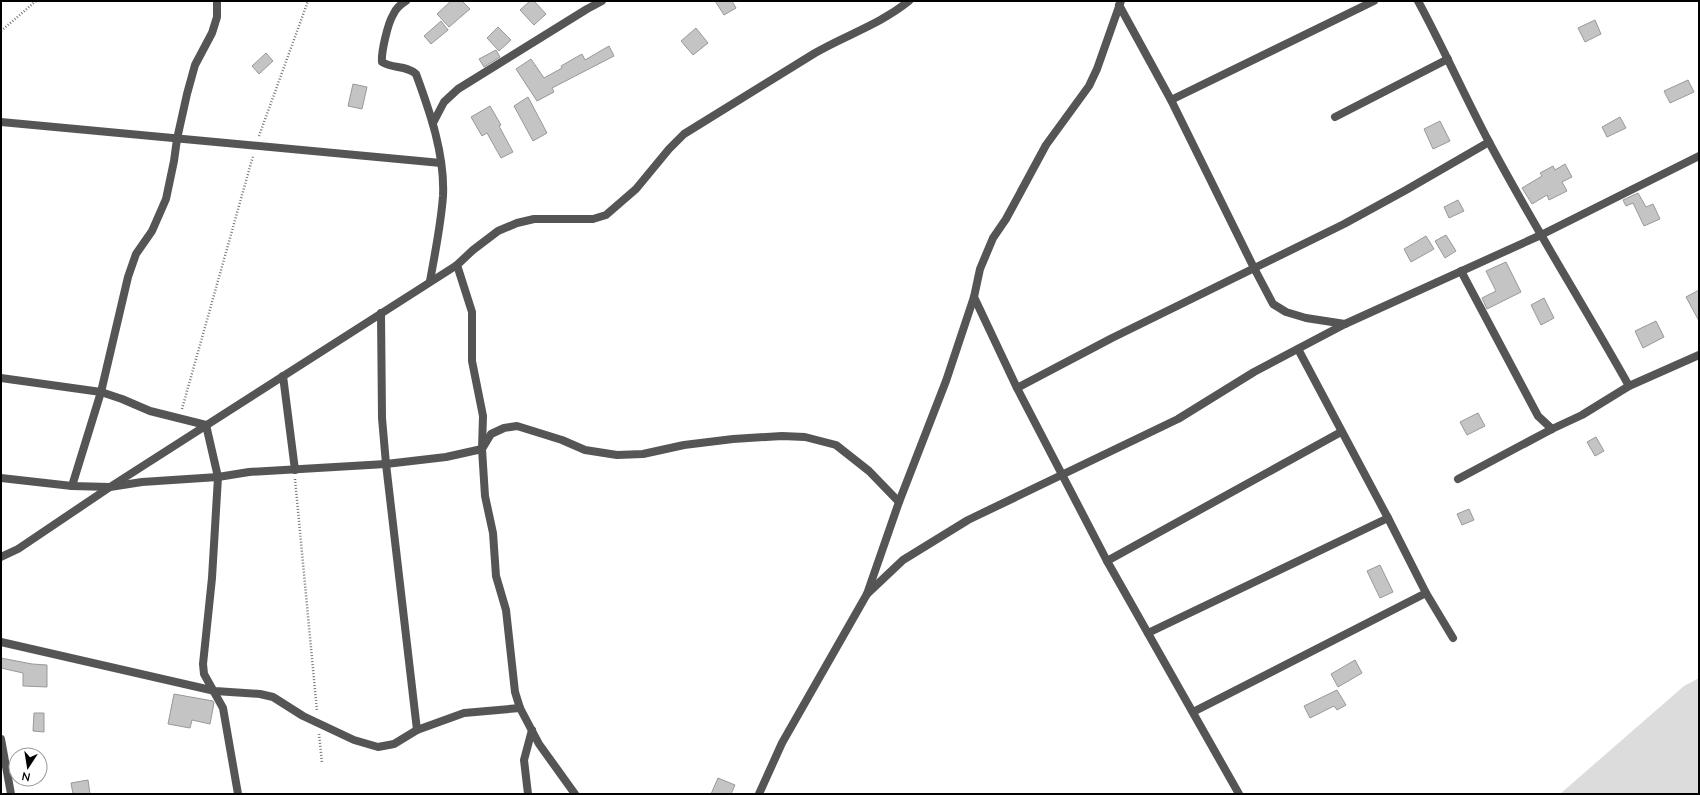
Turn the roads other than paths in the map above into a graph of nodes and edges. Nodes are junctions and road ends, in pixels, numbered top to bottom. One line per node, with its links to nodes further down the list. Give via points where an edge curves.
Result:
1 (217, 1): 13 (street, via 217,16 196,66)
2 (406, 1): 12 (street, via 392,16 381,55 382,62 388,66 410,68 416,74)
3 (602, 1): 12 (street, via 458,89 444,102)
4 (910, 1): 18 (street, via 885,19 826,46 684,134 636,189 606,215 593,219 534,219 517,223 498,231)
5 (1374, 1): 9 (street)
6 (1418, 1): 8 (street)
7 (1120, 3): 9 (street); 22 (street, via 1089,86 1046,145 993,238 980,269)
8 (1448, 59): 10 (street); 14 (street)
9 (1171, 100): 19 (street)
10 (1335, 117)
11 (1, 122): 13 (street)
12 (433, 123): 16 (street)
13 (177, 139): 16 (street); 31 (street, via 166,199 152,230 136,254 128,277)
14 (1489, 142): 17 (street); 19 (street, via 1379,205)
15 (1699, 156): 17 (street)
16 (441, 164): 21 (street, via 443,196)
17 (1541, 235): 20 (street); 29 (street)
18 (457, 265): 21 (street); 35 (street, via 472,312 472,361 483,416)
19 (1254, 268): 24 (street, via 1273,304 1306,318); 30 (street)
20 (1461, 271): 24 (street); 33 (street, via 1538,416)
21 (430, 281): 23 (street)
22 (974, 297): 30 (street); 44 (street, via 946,381)
23 (381, 313): 27 (street); 36 (street, via 382,418)
24 (1346, 324): 25 (street)
25 (1298, 349): 34 (street); 38 (street, via 1254,372 1178,419)
26 (1699, 355): 29 (street)
27 (283, 376): 32 (street); 37 (street)
28 (1, 378): 31 (street)
29 (1629, 386): 33 (street, via 1582,415)
30 (1016, 388): 38 (street)
31 (101, 392): 32 (street, via 150,411); 42 (street)
32 (206, 425): 39 (street); 43 (street)
33 (1552, 429): 41 (street)
34 (1341, 432): 45 (street); 47 (street)
35 (482, 449): 36 (street, via 446,457); 44 (street, via 491,434 517,426 585,450 617,455 643,454 684,445 734,439 805,437 836,445 869,471); 54 (street, via 496,576 506,610 512,671)
36 (386, 464): 37 (street); 56 (street)
37 (294, 470): 39 (street, via 248,472)
38 (1062, 474): 47 (street); 49 (street, via 968,520 902,560)
39 (218, 477): 43 (street, via 142,482); 53 (street, via 212,578 203,664 204,674)
40 (1, 478): 42 (street)
41 (1458, 479)
42 (72, 486): 43 (street)
43 (110, 487): 46 (street, via 18,549)
44 (899, 502): 49 (street)
45 (1388, 518): 48 (street); 50 (street)
46 (1, 557)
47 (1107, 561): 50 (street)
48 (1426, 593): 51 (street); 55 (street)
49 (867, 594): 63 (street, via 782,742)
50 (1148, 633): 55 (street)
51 (1453, 638)
52 (1, 642): 53 (street)
53 (214, 691): 56 (street, via 273,697 303,716 354,740 378,747 394,744); 60 (street, via 224,708)
54 (520, 708): 56 (street, via 464,714); 57 (street)
55 (1193, 712): 64 (street)
56 (417, 730)
57 (532, 730): 61 (street, via 524,760); 62 (street, via 554,767)
58 (1, 739): 59 (street)
59 (11, 794)
60 (238, 794)
61 (528, 794)
62 (575, 794)
63 (759, 794)
64 (1239, 794)

